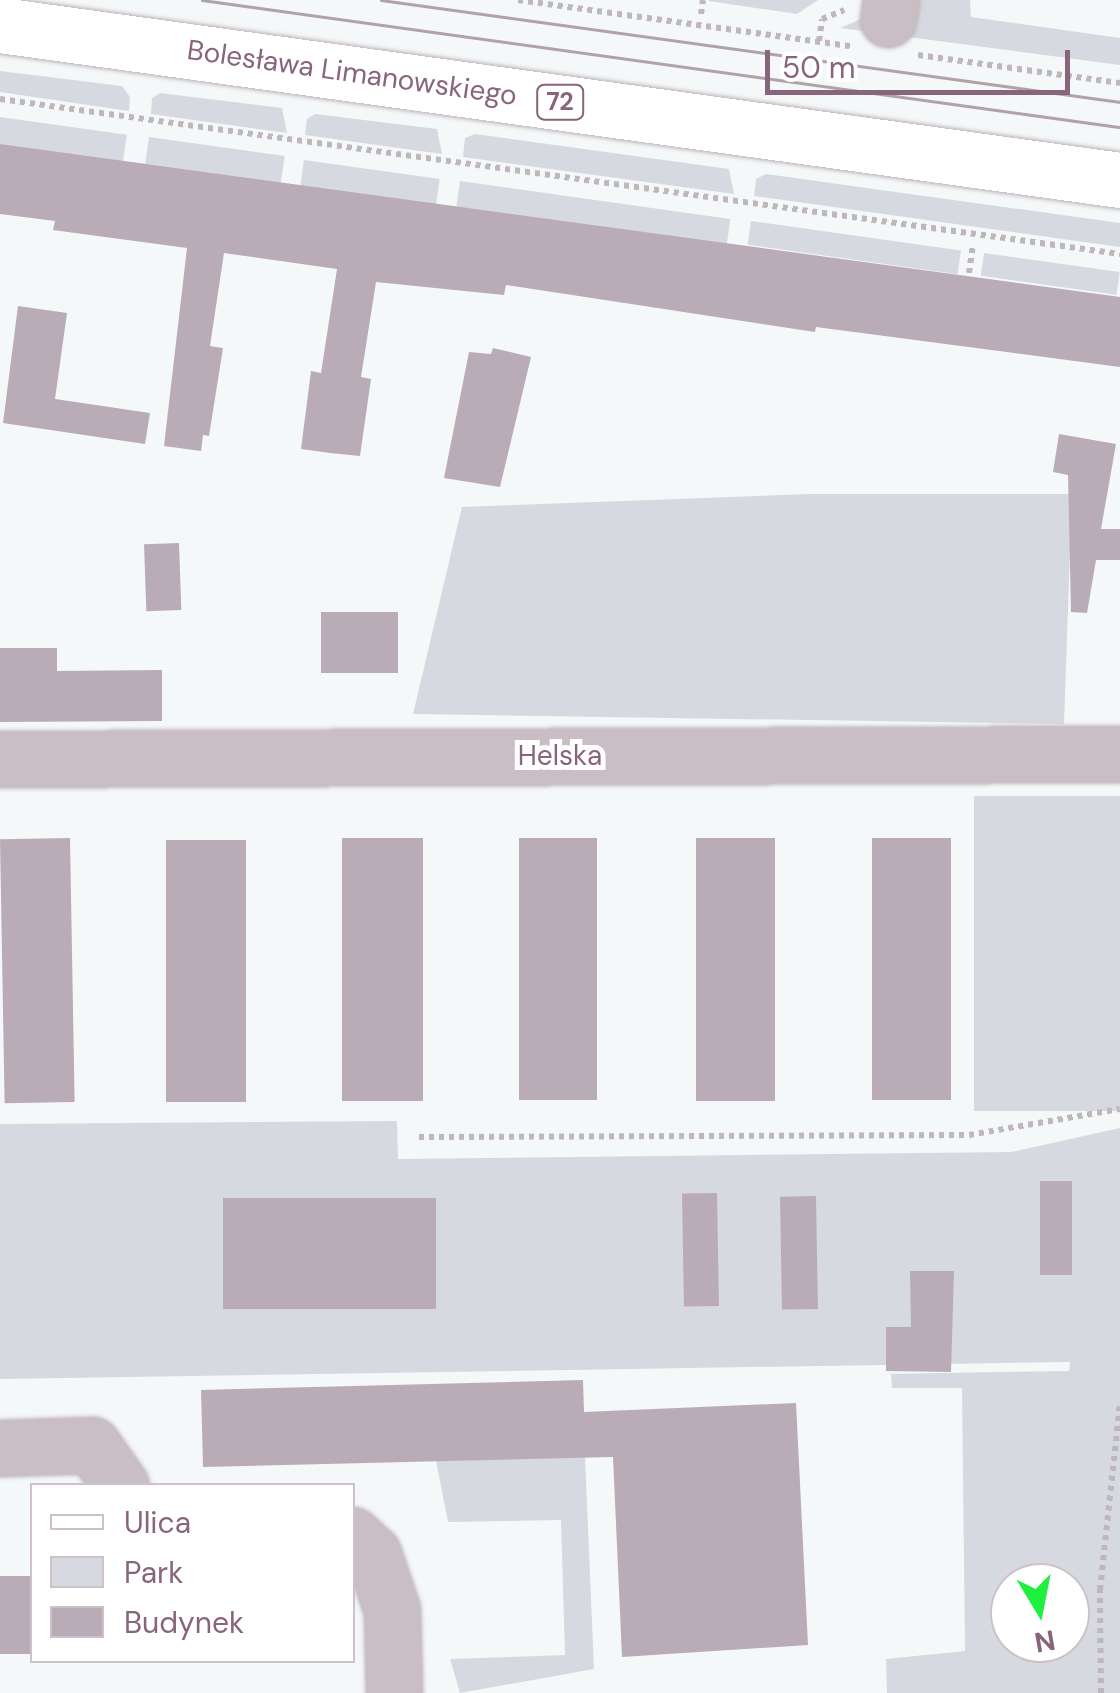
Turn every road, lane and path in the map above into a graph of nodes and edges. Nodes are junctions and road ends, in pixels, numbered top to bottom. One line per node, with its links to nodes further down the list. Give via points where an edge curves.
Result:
1 (518, 0): 5 (path)
2 (702, 0): 3 (path)
3 (701, 14)
4 (0, 26): 8 (main road, Bolesława Limanowskiego / 72)
5 (887, 30): 6 (path)
6 (1120, 83)
7 (0, 100): 10 (path)
8 (1120, 180)
9 (972, 246): 11 (path)
10 (1120, 254)
11 (969, 274)
12 (1120, 754): 13 (street, Helska)
13 (0, 759)
14 (1120, 1110): 15 (path, via 968,1134)
15 (419, 1137)
16 (1120, 1404): 21 (path, via 1100,1590)
17 (0, 1448): 18 (street, via 92,1446)
18 (119, 1483)
19 (355, 1538): 20 (street, via 373,1554 392,1610)
20 (394, 1693)
21 (1102, 1693)

